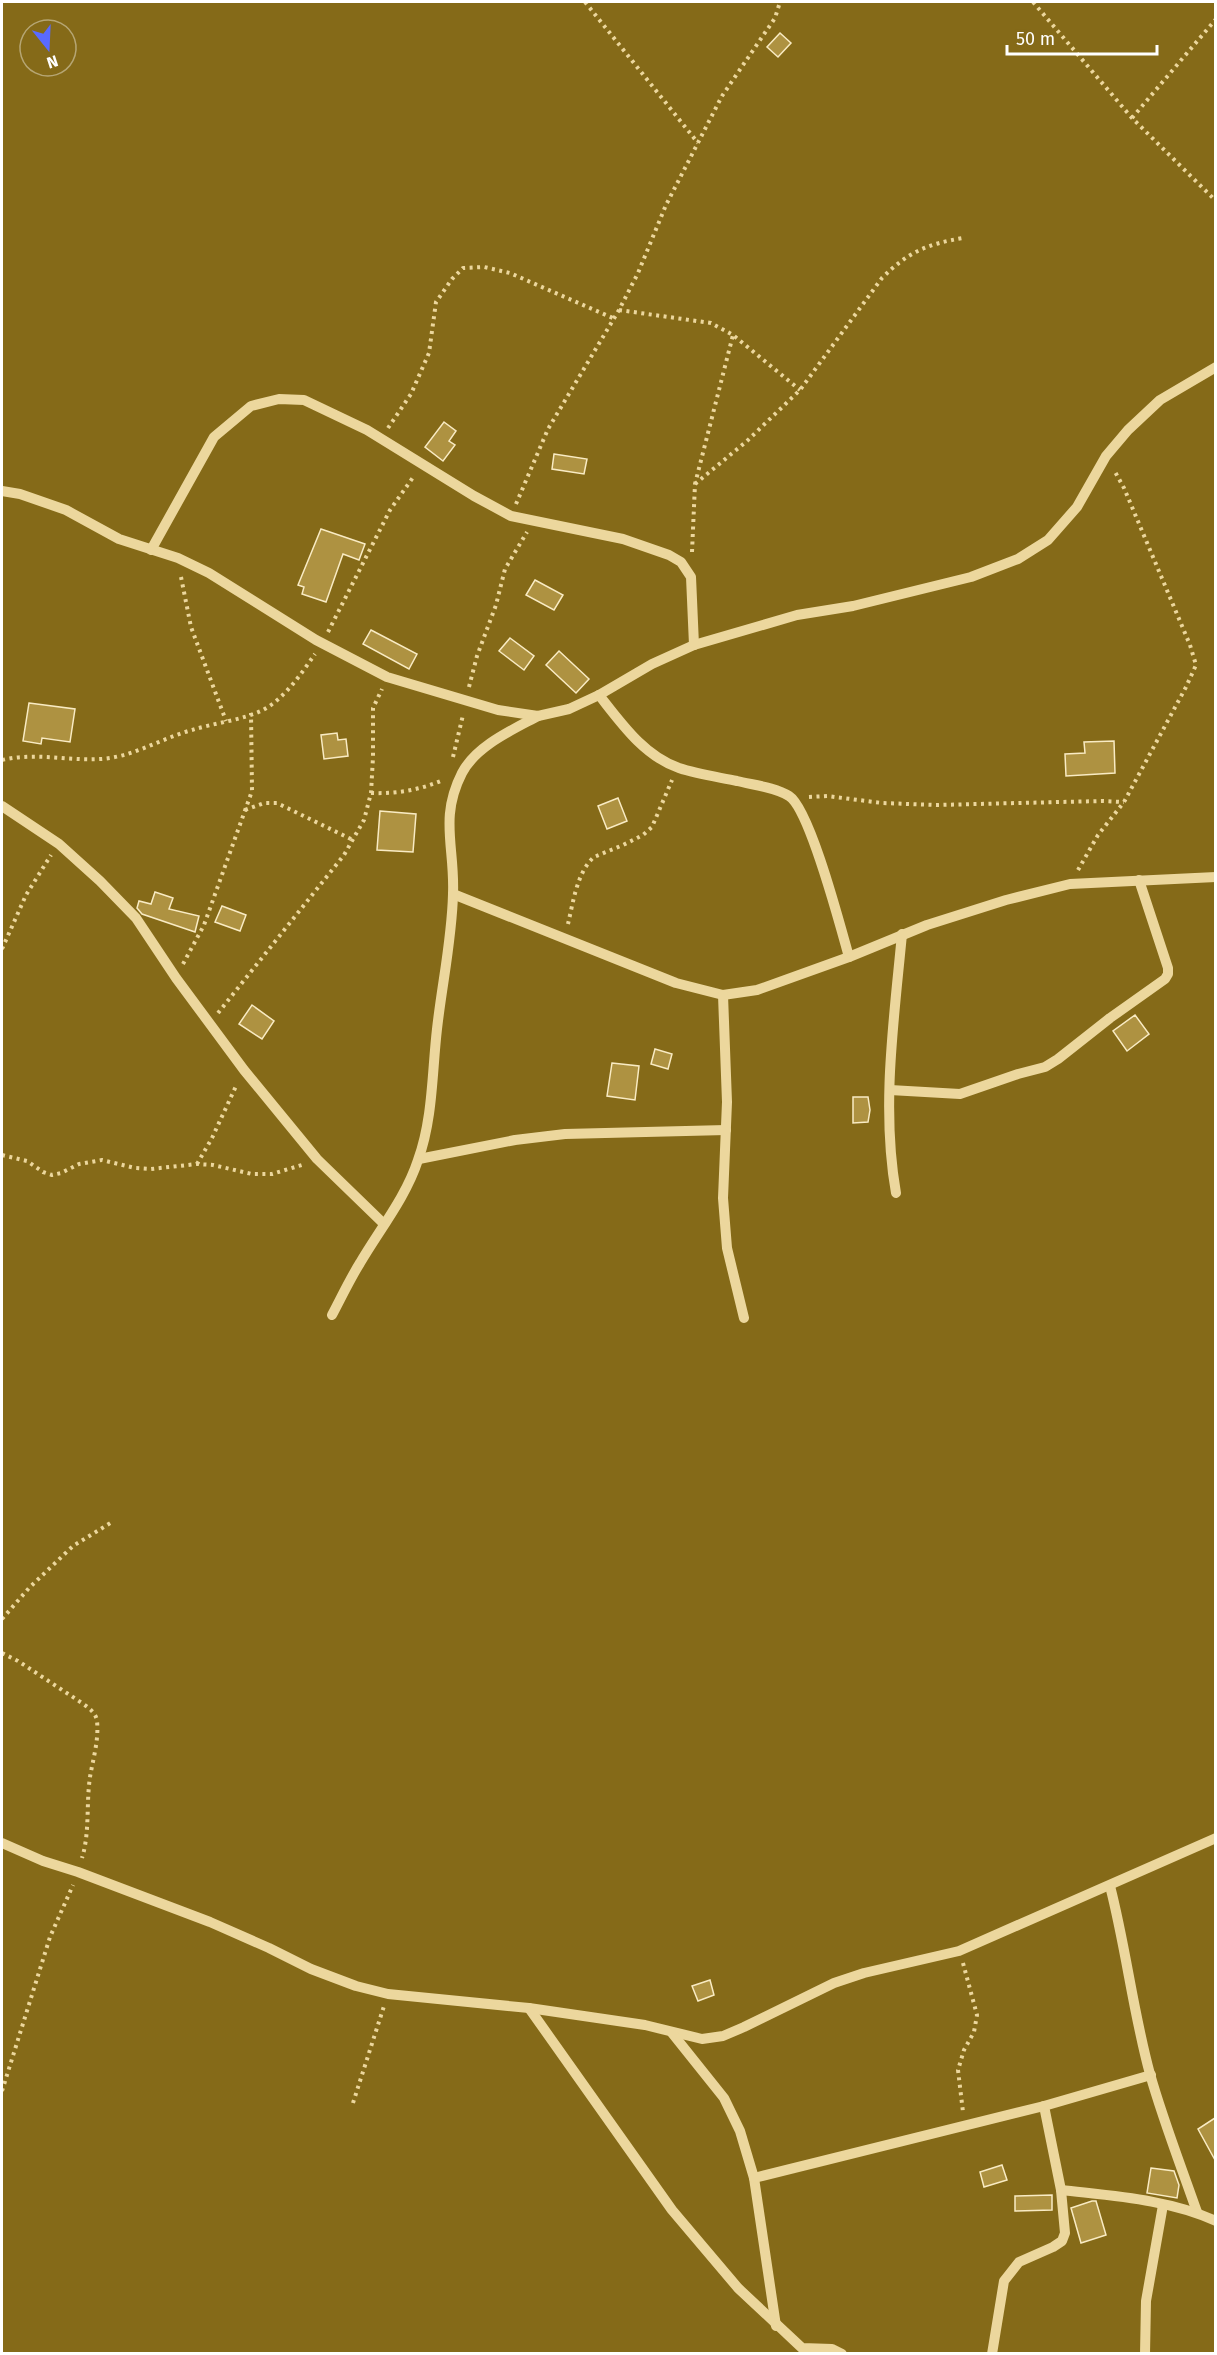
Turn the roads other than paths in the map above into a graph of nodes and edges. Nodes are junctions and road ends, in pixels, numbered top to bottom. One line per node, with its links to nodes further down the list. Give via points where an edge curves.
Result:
1 (1215, 367): 4 (street, via 1160,400 1128,430 1106,456 1077,507 1048,540 1018,559 971,577 788,618)
2 (2, 491): 3 (street, via 66,510 118,539)
3 (151, 550): 4 (street, via 214,438 251,406 279,399 304,400 381,439 511,516 623,539 681,562 691,577); 6 (street, via 209,573 322,643 387,677 498,710)
4 (694, 645): 5 (street)
5 (600, 695): 6 (street, via 569,709); 12 (street, via 647,750 678,767 790,796 801,812 818,855)
6 (538, 716): 10 (street, via 482,749 463,771 450,804)
7 (2, 806): 18 (street, via 58,844 136,918 244,1070 317,1159)
8 (1215, 877): 9 (street)
9 (1139, 880): 11 (street, via 1070,884); 14 (street, via 1168,968 1165,979 1045,1067 960,1094)
10 (453, 894): 13 (street, via 676,983); 16 (street, via 429,1109)
11 (902, 934): 12 (street); 14 (street)
12 (849, 957): 13 (street, via 757,990)
13 (723, 995): 15 (street)
14 (890, 1090): 17 (street, via 891,1165)
15 (726, 1130): 16 (street, via 566,1134); 20 (street, via 723,1198 727,1248)
16 (419, 1159): 18 (street)
17 (896, 1193)
18 (384, 1224): 19 (street)
19 (332, 1315)
20 (744, 1318)
21 (1215, 1838): 23 (street)
22 (2, 1843): 24 (street, via 210,1922 356,1986 388,1994)
23 (1110, 1886): 25 (street, via 960,1951 834,1983 723,2036 702,2039); 26 (street, via 1124,1937)
24 (530, 2008): 25 (street, via 645,2025); 33 (street, via 672,2210)
25 (672, 2033): 28 (street, via 724,2098 740,2131)
26 (1150, 2075): 27 (street); 31 (street)
27 (1044, 2106): 28 (street); 29 (street)
28 (754, 2178): 33 (street)
29 (1061, 2190): 30 (street); 35 (street, via 1065,2233 1062,2241 1019,2262 1004,2281)
30 (1163, 2205): 31 (street); 36 (street, via 1146,2301)
31 (1197, 2212): 32 (street)
32 (1215, 2221)
33 (776, 2326): 34 (street, via 802,2348 832,2349)
34 (842, 2354)
35 (992, 2354)
36 (1145, 2354)

